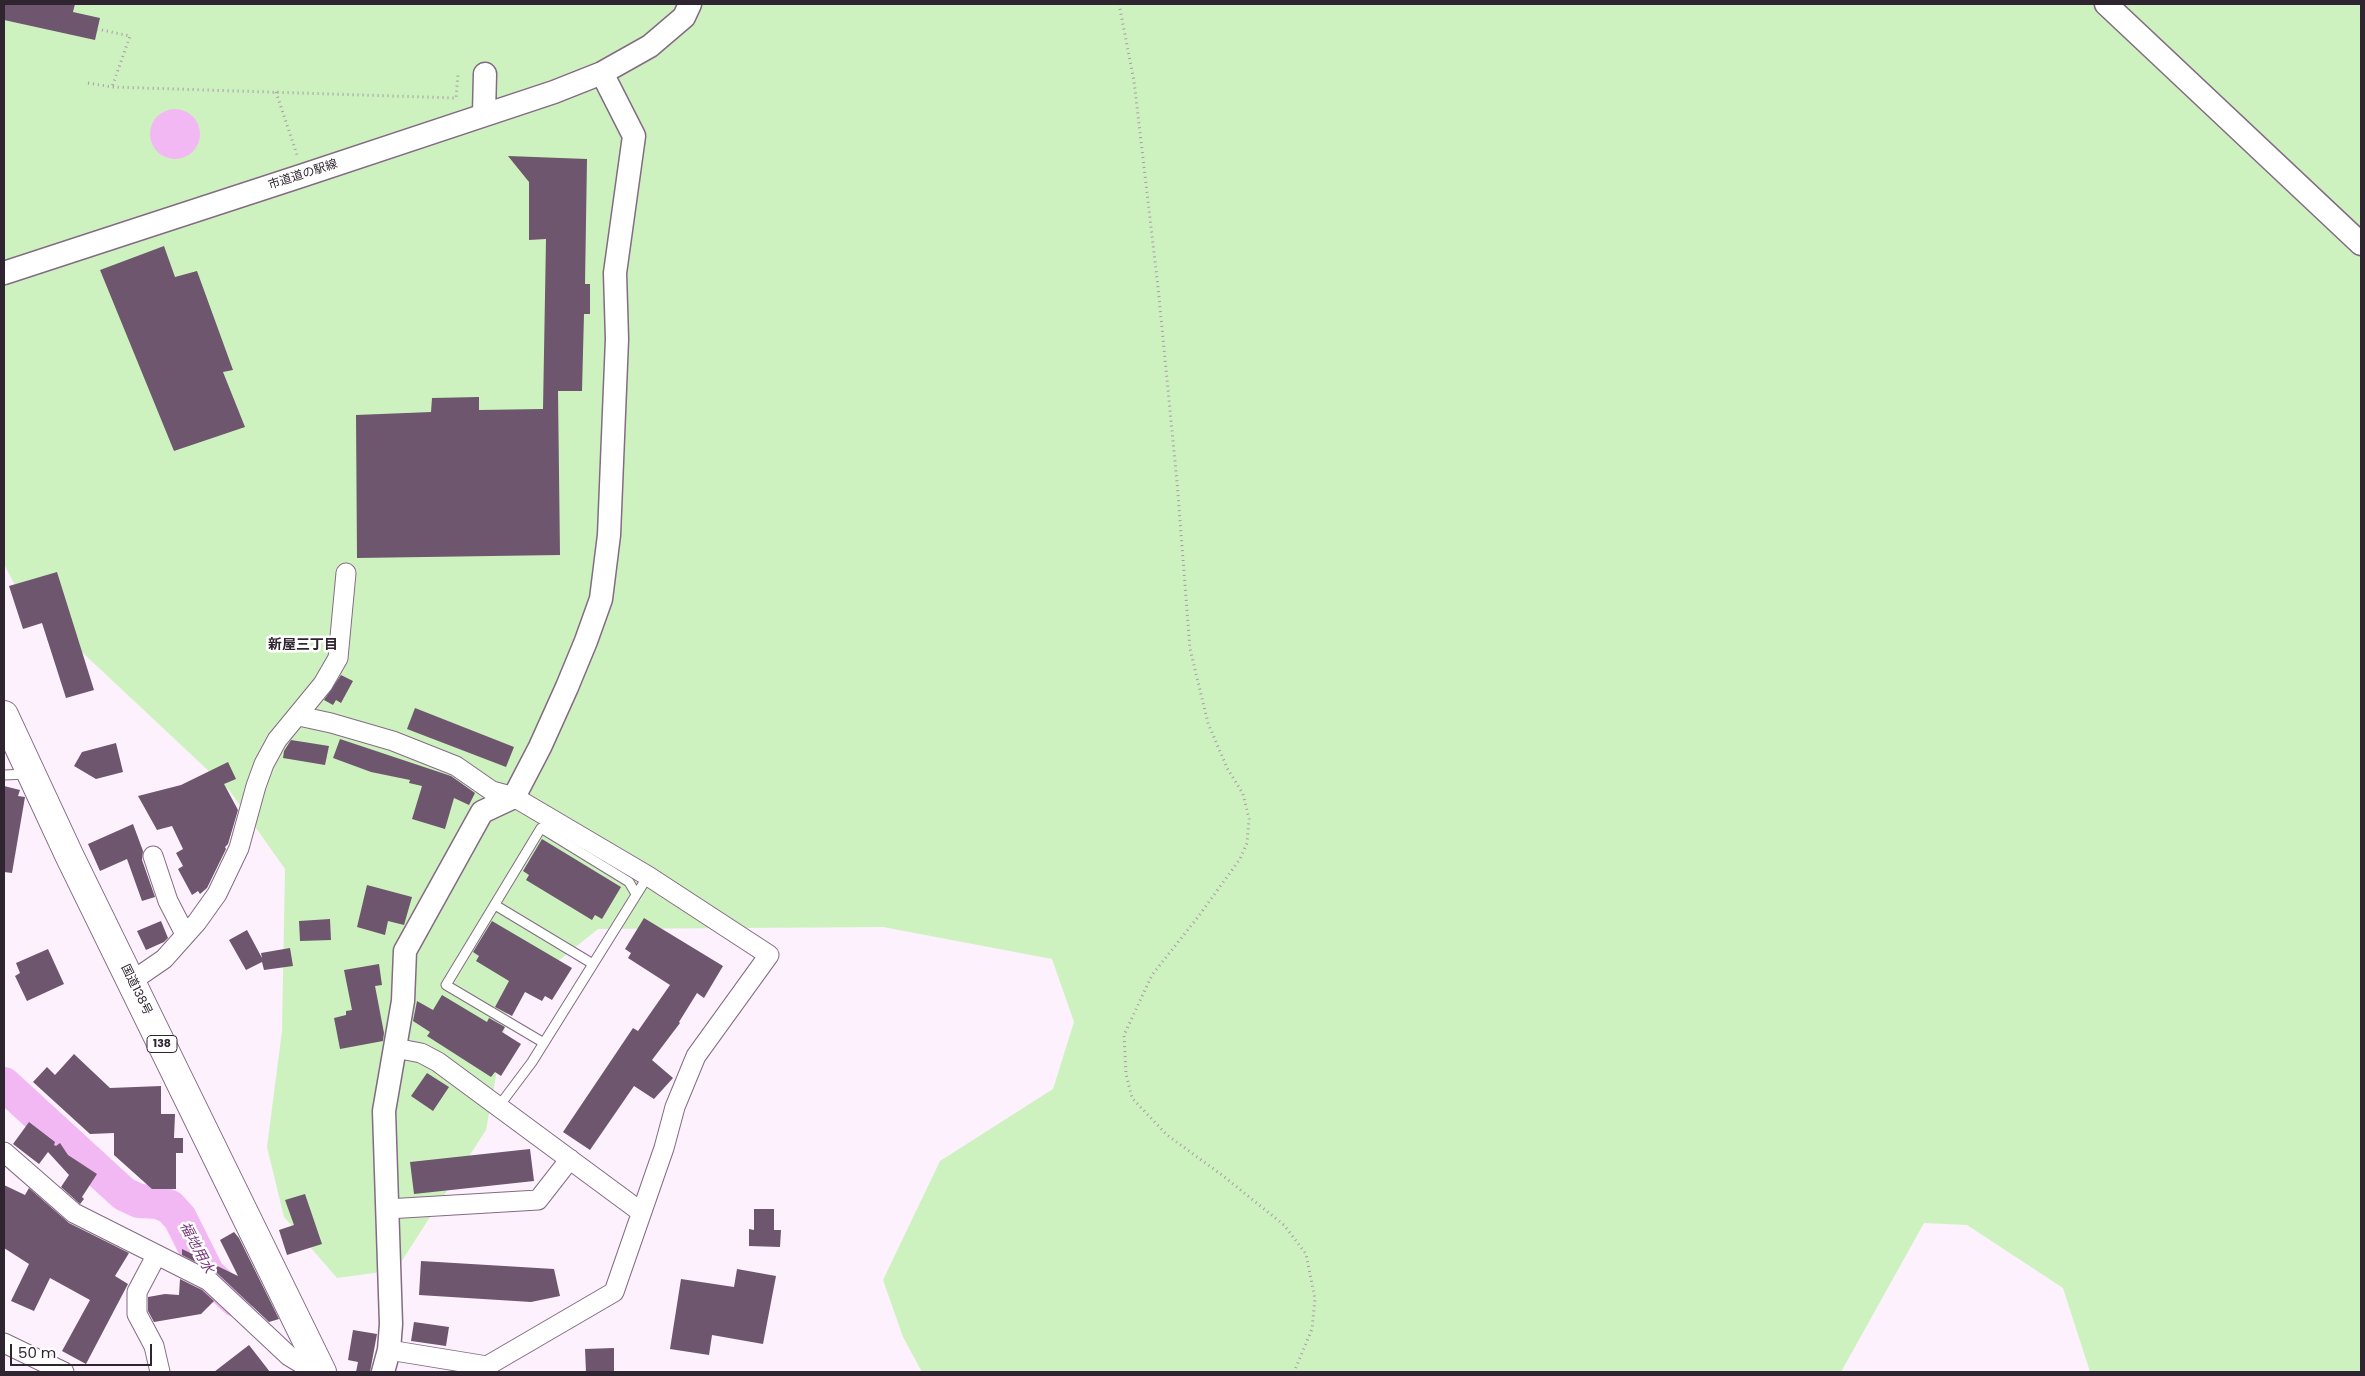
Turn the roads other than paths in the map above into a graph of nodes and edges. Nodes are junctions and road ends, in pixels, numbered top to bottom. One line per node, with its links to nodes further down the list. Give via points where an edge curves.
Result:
1 (690, 4): 3 (street, 市道道の駅線, via 684,17 650,46)
2 (2106, 4): 6 (street)
3 (602, 73): 5 (street, 市道道の駅線, via 554,92); 13 (street, via 634,136 615,273 617,339 609,536 601,599 586,641 540,747)
4 (486, 74): 5 (street)
5 (484, 113): 7 (street, 市道道の駅線)
6 (2361, 244)
7 (4, 273)
8 (346, 573): 10 (street, via 338,658 324,684)
9 (4, 715): 11 (highway, 国道138号 / 138)
10 (299, 716): 13 (street, via 393,741 456,766 492,791); 18 (street, via 277,740 264,764 239,848 217,894)
11 (33, 774): 12 (lane); 20 (highway, 国道138号 / 138)
12 (4, 775)
13 (514, 797): 15 (street); 22 (street, via 482,812 405,951 403,1001)
14 (153, 856): 18 (street, via 168,901)
15 (648, 876): 16 (lane); 27 (street, via 769,955 696,1056 675,1107)
16 (636, 894): 17 (lane, via 629,882 541,828); 19 (lane)
17 (495, 905): 19 (lane); 21 (lane, via 446,985)
18 (185, 934): 20 (street, via 164,959)
19 (593, 964): 21 (lane)
20 (132, 981): 31 (highway, 国道138号 / 138)
21 (544, 1043): 23 (lane)
22 (395, 1048): 23 (street, via 421,1053 438,1062); 26 (street, via 384,1111)
23 (499, 1106): 25 (street)
24 (4, 1152): 28 (street, via 74,1213)
25 (570, 1159): 26 (street, via 538,1200); 27 (street)
26 (387, 1209): 30 (street)
27 (641, 1212): 30 (street, via 614,1292 487,1366)
28 (156, 1256): 31 (street, via 209,1281 289,1356 302,1364); 33 (street, via 137,1292 137,1314 154,1346)
29 (4, 1343): 32 (street)
30 (389, 1350): 34 (street)
31 (319, 1366)
32 (64, 1372)
33 (160, 1372)
34 (383, 1372)

